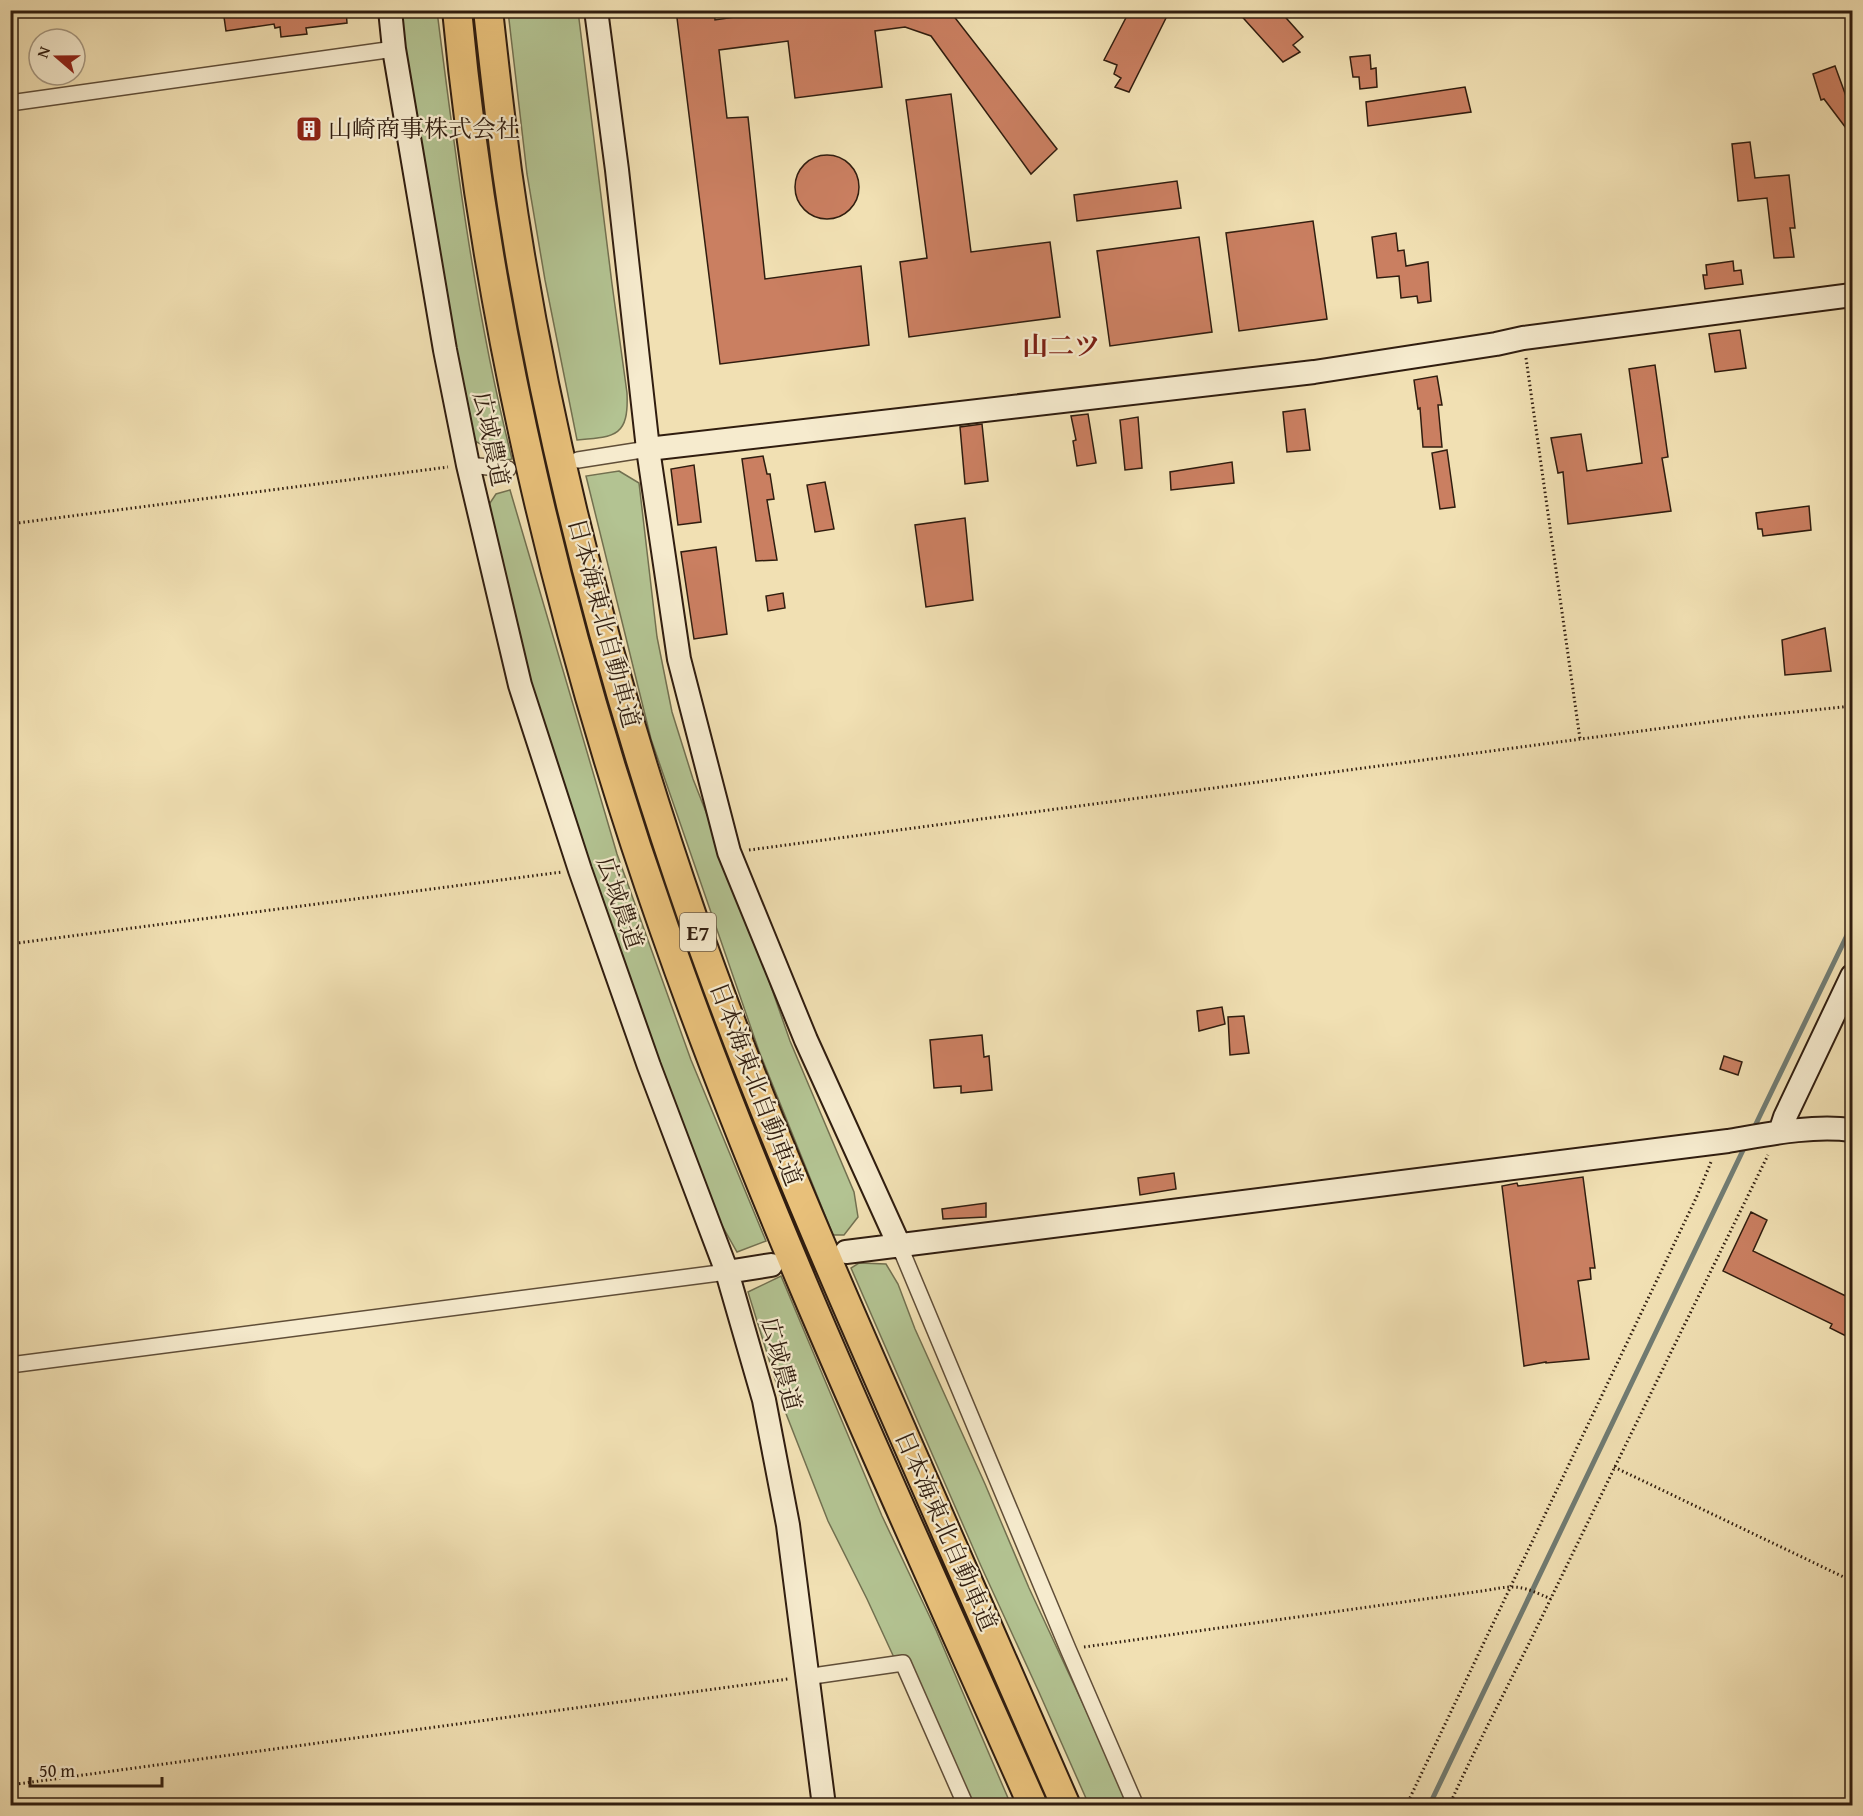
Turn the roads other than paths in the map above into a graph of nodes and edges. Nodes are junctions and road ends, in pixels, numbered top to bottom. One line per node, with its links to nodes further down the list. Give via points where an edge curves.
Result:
1 (390, 10): 5 (street, 広域農道)
2 (457, 10): 23 (highway, 日本海東北自動車道 / E7, via 477,177 534,479 626,816 708,1046 801,1281)
3 (488, 10): 24 (highway, 日本海東北自動車道 / E7, via 508,173 565,475 623,699 660,818 745,1060 801,1199)
4 (596, 10): 8 (street)
5 (394, 49): 6 (street); 10 (street, 広域農道)
6 (10, 103)
7 (1852, 295): 8 (street, via 1523,338 1314,372)
8 (648, 449): 9 (street); 15 (street, via 679,659 729,852 806,1040)
9 (579, 460)
10 (468, 465): 11 (street); 18 (street, 広域農道, via 520,685 649,1066)
11 (508, 469)
12 (1852, 976): 14 (street, via 1785,1117)
13 (1852, 1130): 14 (street)
14 (1772, 1134): 15 (street)
15 (900, 1247): 16 (street); 25 (street)
16 (846, 1252)
17 (771, 1265): 18 (street)
18 (727, 1272): 19 (street); 20 (street, 広域農道, via 764,1400 777,1462)
19 (10, 1365)
20 (807, 1677): 21 (street, 広域農道); 22 (street, via 903,1663)
21 (824, 1806)
22 (966, 1806)
23 (1034, 1806)
24 (1066, 1806)
25 (1136, 1806)

